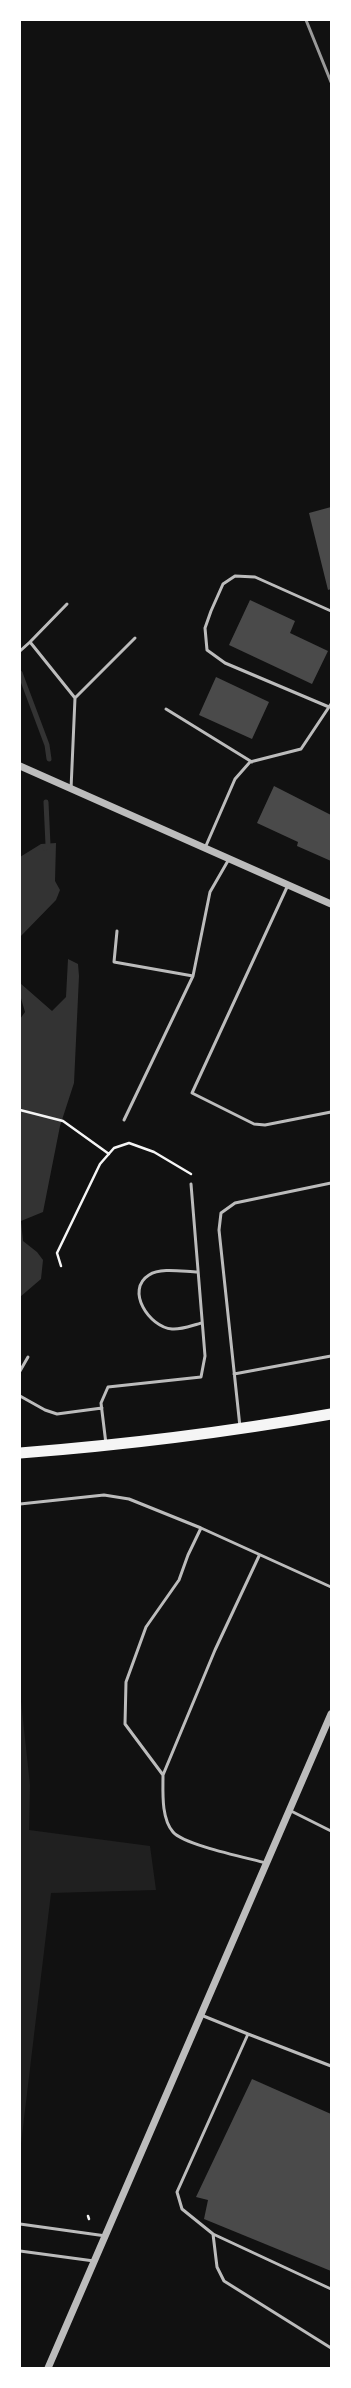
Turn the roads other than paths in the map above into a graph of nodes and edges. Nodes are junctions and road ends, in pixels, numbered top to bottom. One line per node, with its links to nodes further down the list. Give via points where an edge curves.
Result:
1 (67, 604): 4 (lane)
2 (331, 612): 7 (lane, via 255,577 235,576 223,584 206,628 207,650 225,663)
3 (135, 638): 6 (lane)
4 (30, 642): 5 (lane); 6 (lane)
5 (20, 651)
6 (75, 698): 11 (lane)
7 (330, 705): 9 (lane, via 301,749)
8 (166, 709): 9 (lane)
9 (252, 762): 12 (lane, via 235,779)
10 (20, 766): 11 (street)
11 (71, 789): 12 (street)
12 (205, 848): 13 (street)
13 (229, 859): 14 (street); 17 (lane, via 210,892)
14 (288, 885): 15 (street); 18 (lane, via 192,1093 254,1124 265,1126)
15 (331, 904)
16 (117, 931): 17 (lane, via 114,962)
17 (193, 976): 19 (lane)
18 (331, 1112)
19 (124, 1120)
20 (331, 1183): 27 (lane, via 235,1202 222,1214 219,1230)
21 (191, 1184): 22 (lane)
22 (198, 1272): 23 (lane); 23 (lane, via 164,1271 150,1274 141,1283 140,1296 144,1311 155,1323 172,1329)
23 (202, 1323): 29 (lane, via 205,1356 201,1377 108,1387 101,1403)
24 (331, 1356): 27 (lane)
25 (28, 1357): 26 (lane)
26 (20, 1370)
27 (234, 1374): 31 (lane)
28 (20, 1396): 29 (lane, via 57,1414)
29 (102, 1408): 32 (lane)
30 (331, 1414): 31 (highway)
31 (240, 1429): 32 (highway)
32 (106, 1446): 33 (highway)
33 (20, 1453)
34 (20, 1504): 35 (lane, via 104,1495 129,1499)
35 (201, 1528): 36 (lane); 39 (lane, via 179,1580 146,1627 126,1682 125,1724)
36 (259, 1556): 37 (lane); 39 (lane, via 215,1650)
37 (331, 1587)
38 (331, 1714): 40 (street)
39 (163, 1775): 42 (lane, via 166,1820 173,1833 189,1842)
40 (288, 1809): 41 (lane); 42 (street)
41 (331, 1831)
42 (266, 1862): 43 (street)
43 (200, 2014): 44 (lane); 48 (street)
44 (248, 2034): 45 (lane); 47 (lane, via 178,2192 182,2209)
45 (331, 2066)
46 (20, 2224): 48 (lane)
47 (213, 2234): 51 (lane); 52 (lane, via 218,2267 224,2281)
48 (106, 2236): 50 (street)
49 (20, 2251): 50 (lane)
50 (94, 2261): 53 (street)
51 (331, 2289)
52 (331, 2348)
53 (48, 2368)

